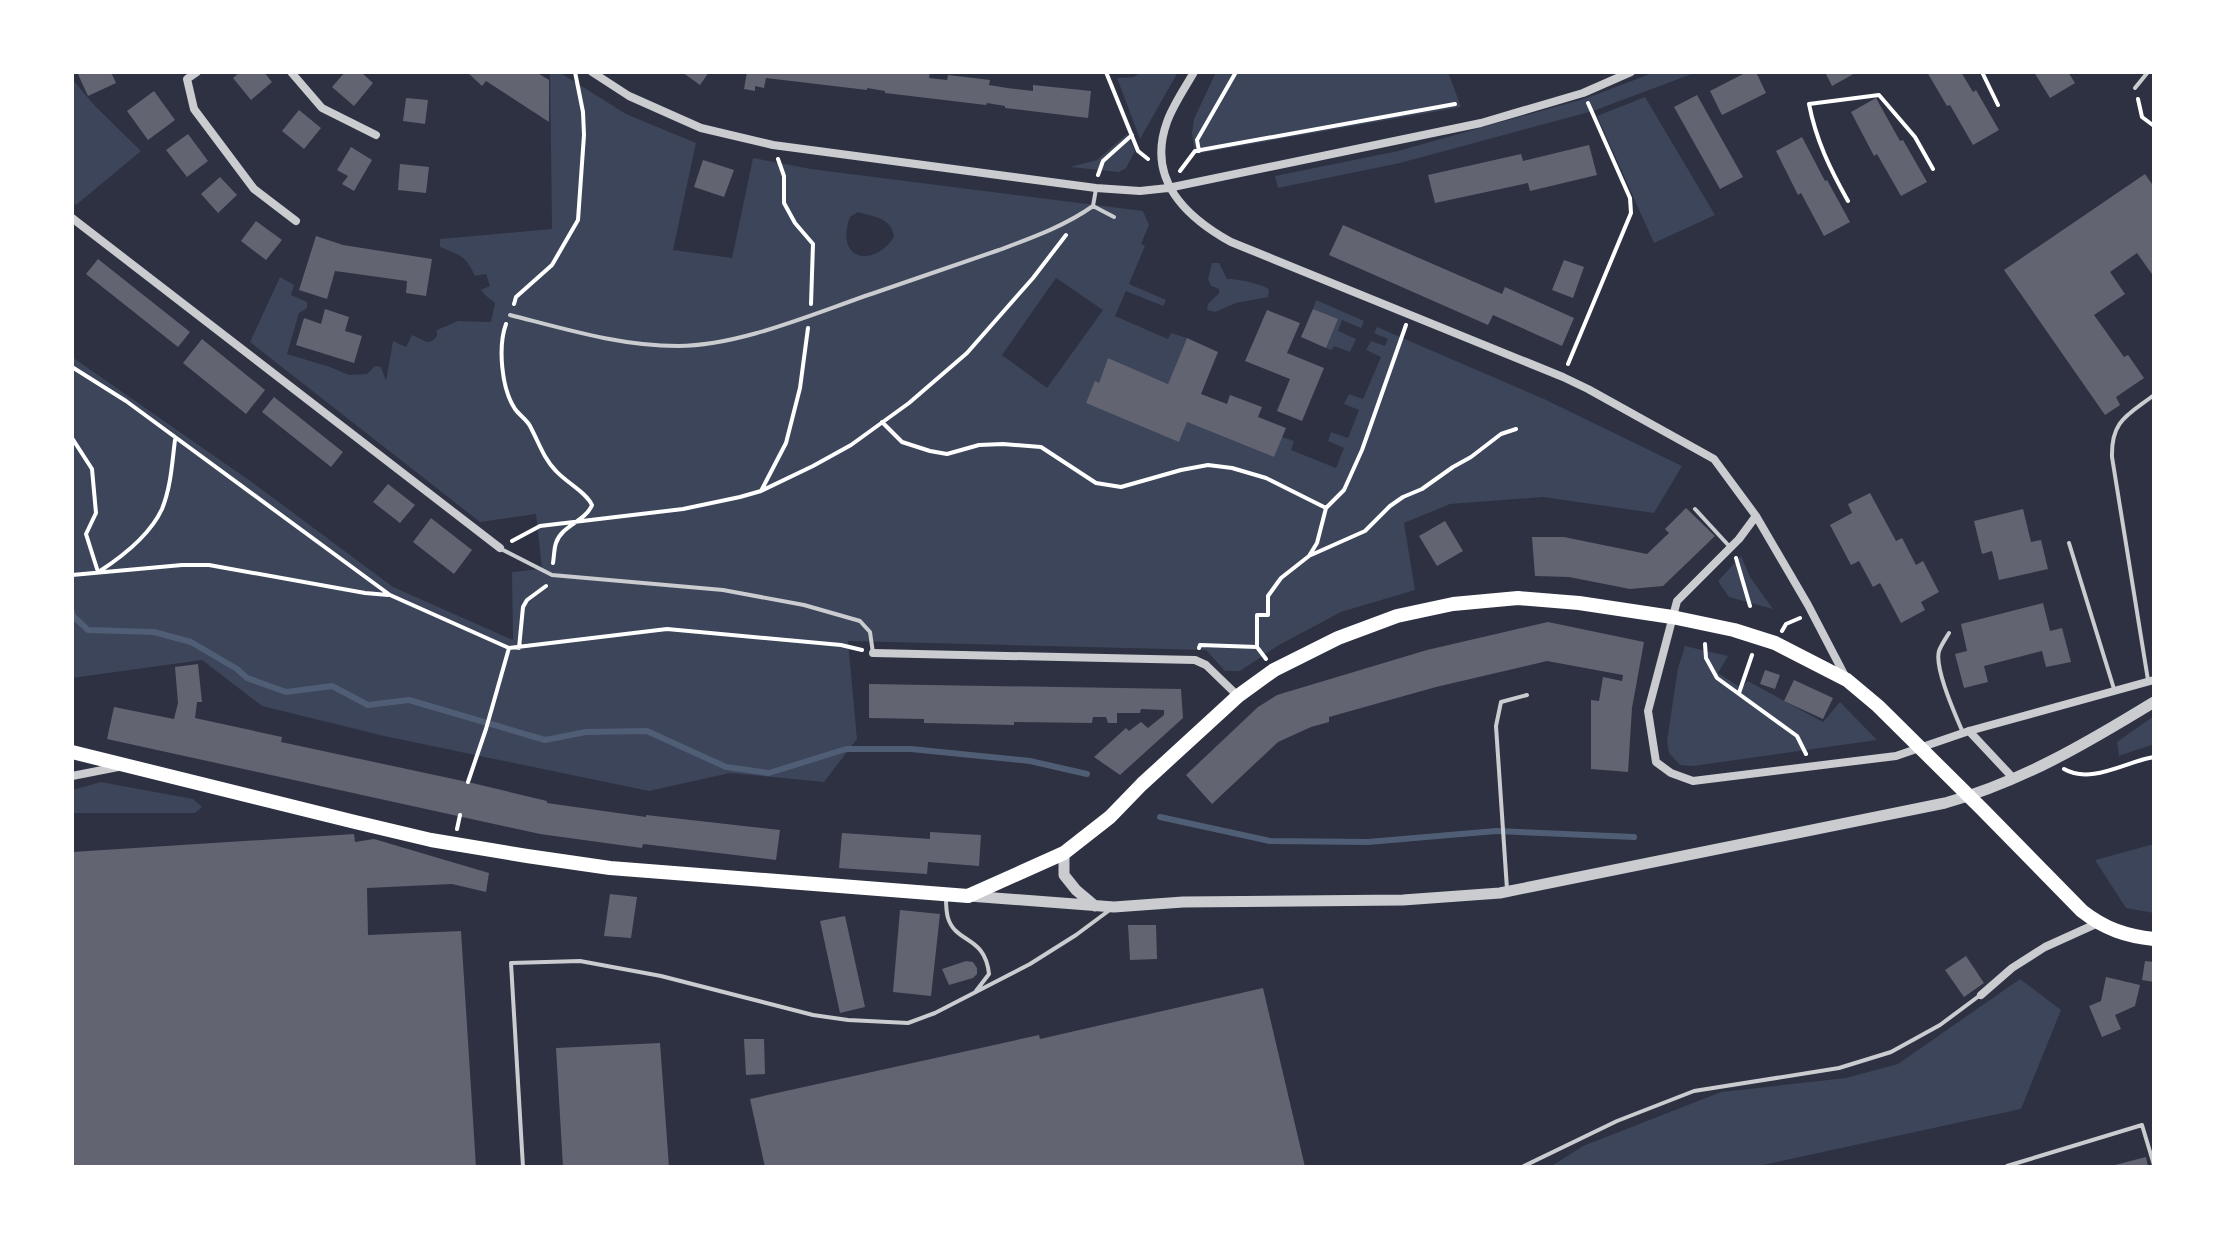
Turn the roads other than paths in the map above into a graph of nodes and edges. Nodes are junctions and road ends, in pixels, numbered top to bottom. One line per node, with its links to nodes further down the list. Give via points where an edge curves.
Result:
1 (181, 72): 7 (lane)
2 (291, 72): 9 (street, via 322,108)
3 (592, 72): 10 (street, via 629,96 701,128 773,145)
4 (1194, 72): 11 (street, via 1167,123 1161,155)
5 (1631, 72): 11 (street, via 1583,93 1481,123)
6 (2148, 72): 8 (lane)
7 (194, 74): 15 (street, via 187,79 194,109 254,189)
8 (2135, 88)
9 (376, 135)
10 (1096, 188): 11 (street); 12 (lane)
11 (1168, 188): 19 (street, via 1186,211 1231,242 1563,377 1714,459)
12 (1093, 206): 13 (lane); 16 (lane, via 1042,234 722,341 640,344)
13 (1114, 217)
14 (72, 218): 22 (street)
15 (296, 221)
16 (510, 315)
17 (2154, 395): 27 (lane, via 2117,426 2111,439)
18 (1695, 509): 21 (lane)
19 (1756, 516): 21 (street); 26 (street)
20 (2069, 543): 28 (lane)
21 (1730, 547): 23 (street, via 1677,601)
22 (500, 548): 25 (lane, via 552,575 723,590 804,605 860,621 870,632)
23 (1672, 617): 26 (main road, via 1775,643); 30 (main road, via 1518,598 1453,604 1397,616 1338,638 1274,670); 32 (street, via 1648,711 1656,762 1671,773 1693,781 1896,756)
24 (1949, 633): 32 (lane, via 1939,661 1951,706)
25 (873, 653): 30 (street, via 1195,660)
26 (1847, 680): 43 (main road)
27 (2151, 681): 28 (street)
28 (2115, 691): 32 (street)
29 (1527, 695): 38 (lane, via 1501,702 1496,726)
30 (1238, 696): 37 (main road, via 1110,817)
31 (2154, 702): 36 (street)
32 (1966, 732): 36 (street)
33 (72, 752): 34 (main road)
34 (125, 766): 35 (street); 39 (main road, via 431,840 527,856 610,868)
35 (72, 776)
36 (2014, 779): 38 (street, via 1945,803)
37 (1064, 853): 40 (main road); 41 (street, via 1064,875)
38 (1507, 891): 42 (street, via 1403,900)
39 (945, 895): 40 (main road); 45 (lane, via 948,920 988,958 989,974)
40 (968, 896): 41 (street)
41 (1096, 906): 42 (street)
42 (1114, 907): 45 (lane, via 1030,964)
43 (2093, 920): 44 (main road, via 2131,937); 46 (street, via 2012,968)
44 (2154, 939)
45 (974, 992): 49 (lane, via 908,1023 848,1020 580,961 511,963)
46 (1981, 995): 50 (lane, via 1891,1052 1839,1068 1694,1091)
47 (2154, 1165): 48 (lane, via 2142,1125)
48 (2007, 1166)
49 (523, 1167)
50 (1522, 1167)

